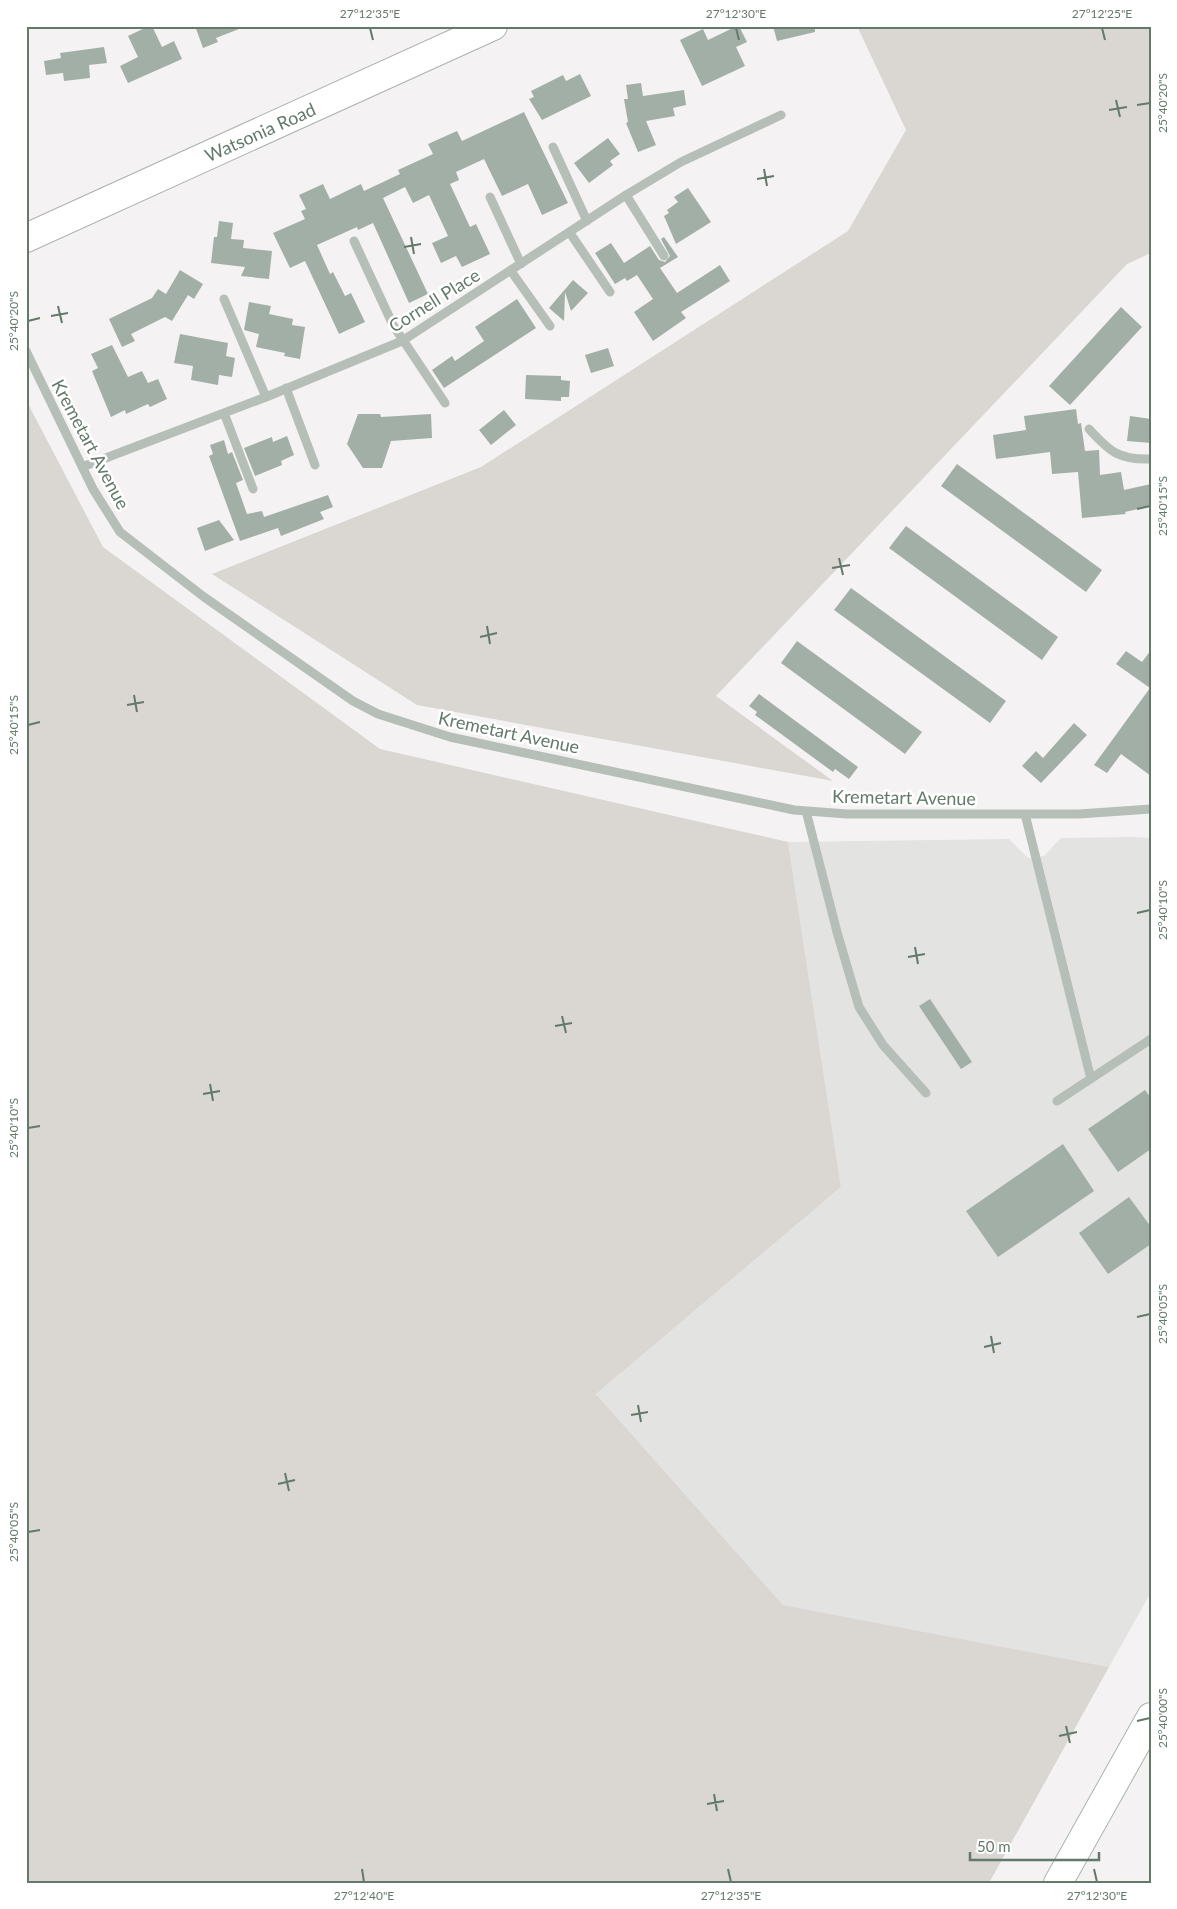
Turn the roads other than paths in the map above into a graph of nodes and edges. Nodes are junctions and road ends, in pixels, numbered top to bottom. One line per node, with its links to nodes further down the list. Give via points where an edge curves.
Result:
1 (493, 26): 8 (main road, Watsonia Road)
2 (781, 115): 4 (street, Cornell Place, via 681,162)
3 (553, 147): 6 (street)
4 (626, 195): 6 (street, Cornell Place); 10 (street)
5 (490, 197): 11 (street)
6 (587, 221): 7 (street, Cornell Place)
7 (570, 233): 11 (street, Cornell Place); 13 (street)
8 (26, 238)
9 (354, 241): 16 (street)
10 (664, 256)
11 (521, 264): 12 (street, Cornell Place)
12 (511, 271): 15 (street); 16 (street, Cornell Place)
13 (610, 292)
14 (224, 299): 19 (street)
15 (550, 326)
16 (402, 341): 18 (street, Cornell Place); 20 (street)
17 (26, 351): 25 (street, Kremetart Avenue)
18 (286, 388): 19 (street, Cornell Place); 24 (street)
19 (266, 397): 21 (street, Cornell Place)
20 (445, 403)
21 (224, 413): 25 (street, Cornell Place); 26 (street)
22 (1089, 429): 23 (street, via 1103,445 1121,457)
23 (1151, 458)
24 (315, 464)
25 (82, 467): 28 (street, Kremetart Avenue, via 120,532 137,548 378,714 450,736)
26 (253, 490)
27 (1151, 809): 29 (street, Kremetart Avenue)
28 (806, 811): 29 (street, Kremetart Avenue); 32 (street, via 859,1007 883,1045)
29 (1025, 814): 31 (street)
30 (1151, 1039): 31 (street)
31 (1091, 1079): 33 (street)
32 (926, 1093)
33 (1057, 1101)
34 (1151, 1717): 35 (main road)
35 (1058, 1883)

